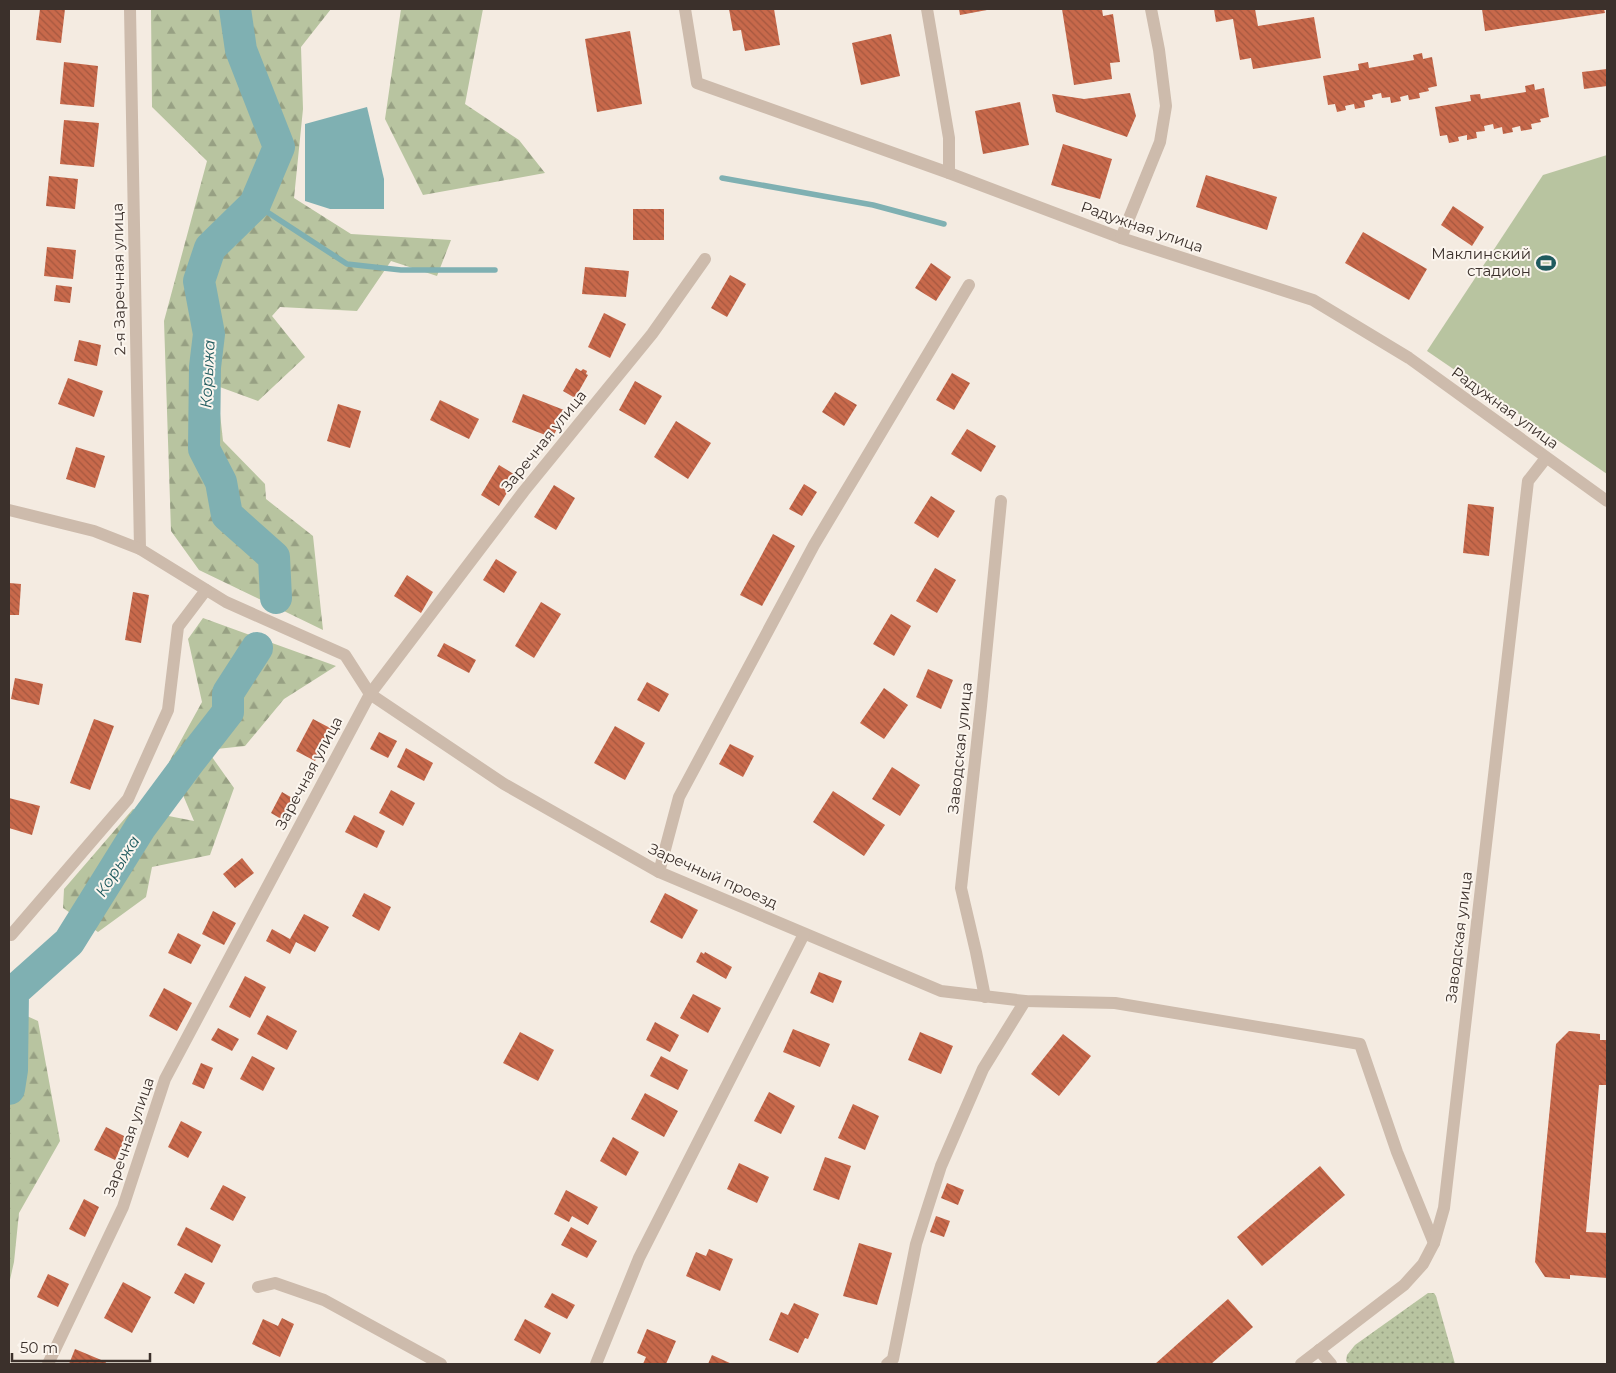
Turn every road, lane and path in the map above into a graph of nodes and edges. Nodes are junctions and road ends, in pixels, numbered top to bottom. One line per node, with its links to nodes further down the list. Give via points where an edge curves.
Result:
1 (130, 9): 13 (street, 2-я Заречная улица)
2 (685, 9): 5 (street, Радужная улица, via 698,83)
3 (927, 9): 5 (street, via 950,138)
4 (1151, 9): 6 (street, via 1166,106 1160,142)
5 (948, 173): 6 (street, Радужная улица)
6 (1121, 238): 9 (street, Радужная улица, via 1312,300 1409,358)
7 (705, 259): 15 (street, Заречная улица, via 652,334 524,491)
8 (969, 285): 16 (street, via 814,545 679,797)
9 (1546, 458): 11 (street, Радужная улица); 21 (street, Заводская улица, via 1528,481 1444,1208)
10 (1001, 501): 19 (street, Заводская улица, via 961,888)
11 (1607, 501)
12 (9, 510): 13 (street, via 94,531)
13 (140, 549): 14 (street)
14 (206, 590): 15 (street, via 344,655); 18 (street, via 178,627 168,710 128,799)
15 (370, 694): 16 (street, Заречный проезд, via 504,784); 25 (street, Заречная улица, via 165,1079 122,1207)
16 (658, 872): 17 (street, Заречный проезд)
17 (804, 934): 19 (street, Заречный проезд, via 941,992); 27 (street, via 639,1258)
18 (11, 935)
19 (985, 997): 20 (street, Заречный проезд)
20 (1025, 1001): 21 (street, Заречный проезд, via 1115,1004 1360,1044 1397,1152); 28 (street, via 983,1069 941,1166 916,1244 893,1359)
21 (1434, 1243): 23 (street, Заводская улица, via 1423,1264 1404,1285)
22 (258, 1287): 24 (street, via 275,1283 324,1300)
23 (1319, 1350): 29 (street, Заводская улица); 30 (street)
24 (418, 1359): 26 (street)
25 (48, 1364)
26 (441, 1364)
27 (596, 1364)
28 (887, 1364)
29 (1300, 1364)
30 (1331, 1364)

